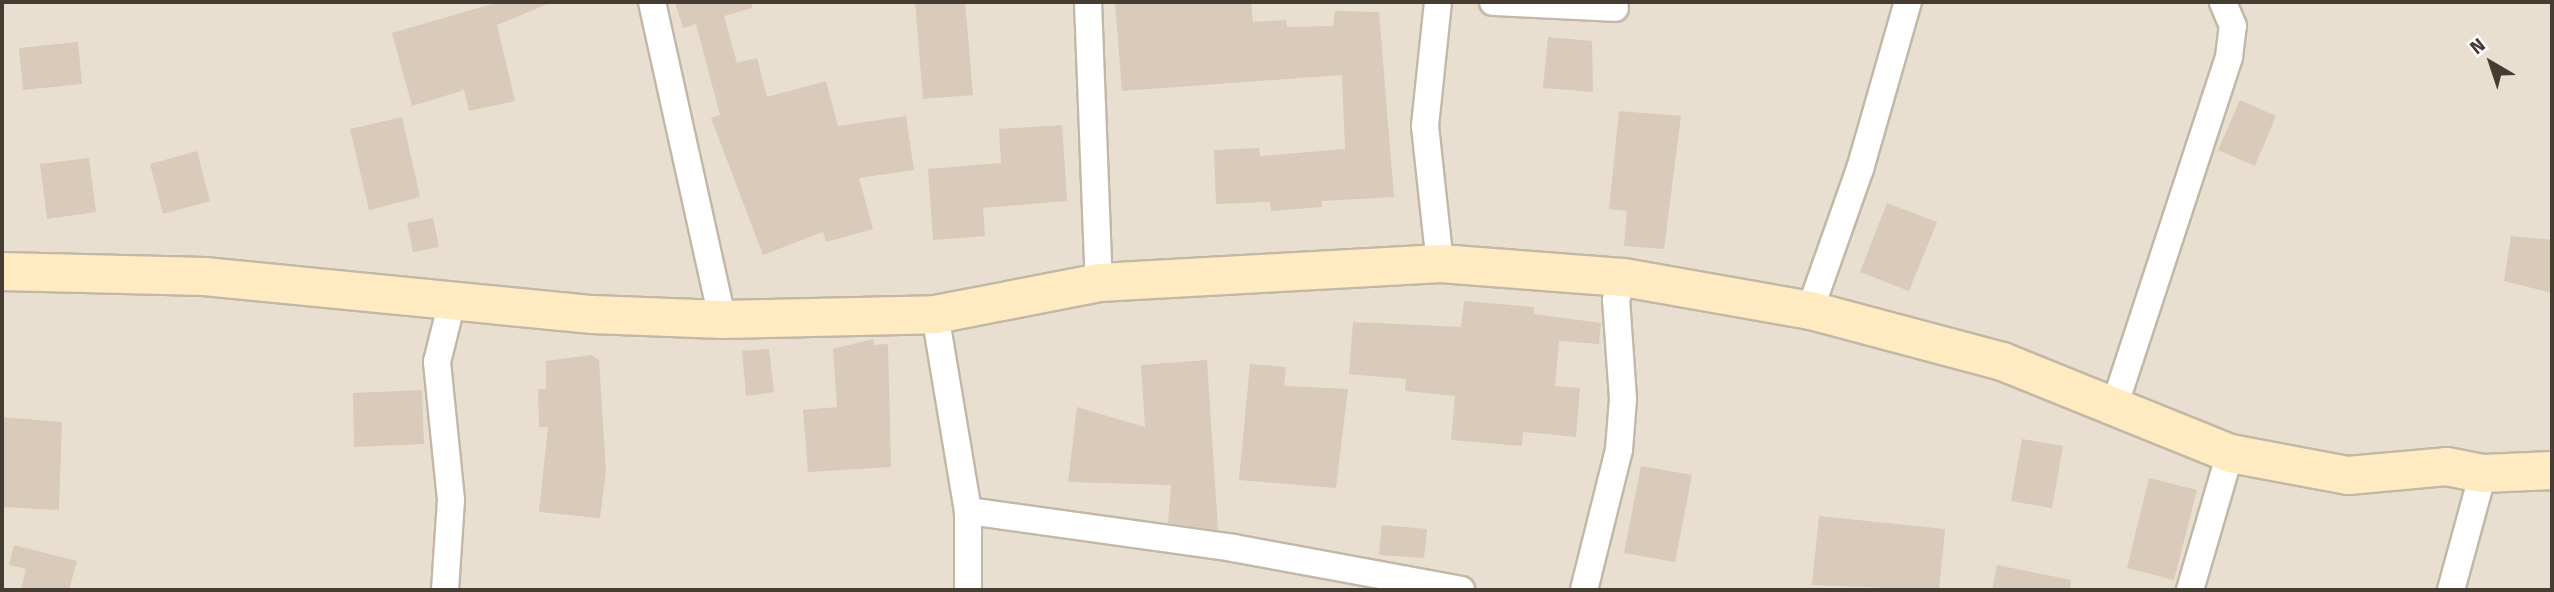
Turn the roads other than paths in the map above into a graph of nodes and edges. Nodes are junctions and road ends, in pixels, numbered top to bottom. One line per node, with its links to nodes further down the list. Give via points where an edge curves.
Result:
1 (652, 2): 15 (street)
2 (1088, 2): 11 (street)
3 (1438, 2): 8 (street, via 1425,126)
4 (1493, 2): 7 (street)
5 (1908, 2): 13 (street, via 1860,169)
6 (2223, 2): 16 (street, via 2233,26 2229,57)
7 (1615, 8)
8 (1440, 263): 10 (street); 11 (street)
9 (2, 271): 12 (street, via 204,276)
10 (1623, 277): 13 (street); 24 (street, via 1616,300 1623,399 1617,469)
11 (1099, 282): 14 (street)
12 (453, 298): 15 (street, via 592,314); 21 (street, via 437,362 451,500)
13 (1810, 310): 16 (street, via 2002,361)
14 (935, 314): 15 (street); 20 (street)
15 (722, 319)
16 (2113, 410): 17 (street)
17 (2230, 453): 19 (street, via 2348,475 2446,466); 25 (street)
18 (2552, 470): 19 (street)
19 (2483, 473): 26 (street)
20 (968, 511): 22 (street); 23 (street, via 1233,548)
21 (445, 590)
22 (968, 590)
23 (1461, 590)
24 (1584, 590)
25 (2190, 590)
26 (2451, 590)

